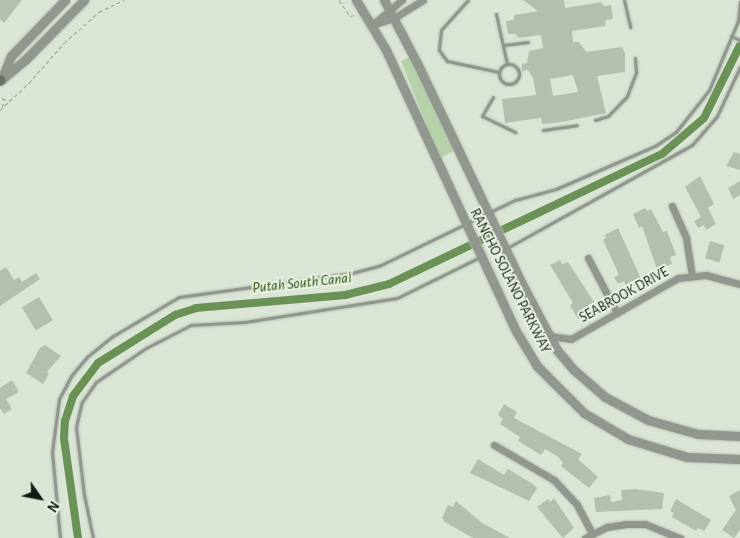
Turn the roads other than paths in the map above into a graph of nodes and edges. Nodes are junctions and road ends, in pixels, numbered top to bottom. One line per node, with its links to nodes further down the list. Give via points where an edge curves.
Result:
1 (65, 0): 22 (street, via 11,56)
2 (84, 0): 22 (street, via 26,59)
3 (356, 0): 12 (street, RANCHO SOLANO PARKWAY)
4 (402, 0): 9 (street)
5 (423, 0): 11 (street)
6 (468, 0): 21 (lane, via 441,30 439,50 447,61)
7 (624, 0): 13 (lane)
8 (740, 1): 14 (lane)
9 (386, 4): 11 (street, RANCHO SOLANO PARKWAY); 12 (street)
10 (496, 14): 17 (lane)
11 (394, 18): 12 (street); 29 (street, RANCHO SOLANO PARKWAY)
12 (372, 25): 30 (street, RANCHO SOLANO PARKWAY)
13 (630, 27)
14 (733, 37): 15 (lane); 29 (lane, via 709,90 676,132 655,146)
15 (740, 40)
16 (528, 42): 17 (lane)
17 (504, 45): 19 (lane)
18 (635, 58): 24 (lane, via 636,72 627,96 608,116)
19 (507, 64): 21 (lane); 21 (lane, via 518,70 514,82 505,83)
20 (740, 67): 31 (lane, via 717,116 692,145)
21 (499, 72)
22 (0, 80)
23 (492, 97): 27 (lane, via 482,116)
24 (595, 120)
25 (577, 125): 26 (lane)
26 (543, 130)
27 (515, 132)
28 (672, 206): 34 (street, via 686,238)
29 (490, 216): 30 (lane); 31 (street, RANCHO SOLANO PARKWAY)
30 (466, 226): 32 (street, RANCHO SOLANO PARKWAY); 42 (lane, via 381,265 352,273 179,297 112,336 88,356 59,399 52,452)
31 (504, 246): 37 (street, RANCHO SOLANO PARKWAY)
32 (480, 256): 40 (street, RANCHO SOLANO PARKWAY, via 537,366 584,413 628,440 663,452 710,460); 43 (lane, via 397,298 245,322 191,324 146,348 96,382 82,402 76,427)
33 (588, 258): 36 (street)
34 (692, 275): 35 (street, SEABROOK DRIVE, via 723,278); 36 (street, SEABROOK DRIVE, via 662,286)
35 (740, 284)
36 (617, 313): 37 (street, SEABROOK DRIVE, via 564,340)
37 (550, 336): 38 (street, RANCHO SOLANO PARKWAY, via 574,370 625,410 672,428)
38 (740, 436)
39 (494, 445): 41 (street, via 554,480 577,505)
40 (740, 459)
41 (592, 533): 44 (street); 45 (street, via 625,524 645,524)
42 (60, 538)
43 (93, 538)
44 (585, 538)
45 (680, 538)

